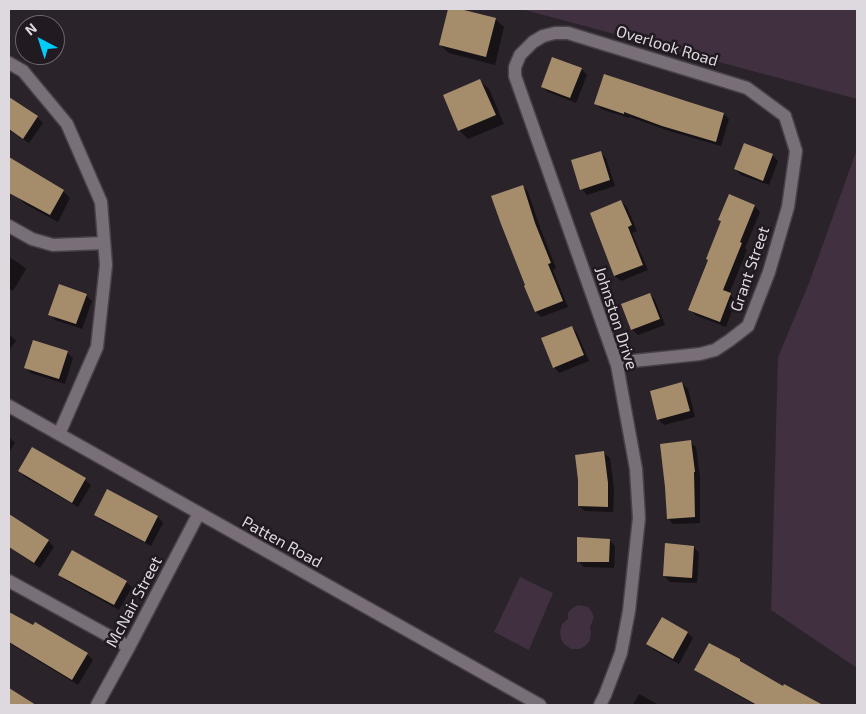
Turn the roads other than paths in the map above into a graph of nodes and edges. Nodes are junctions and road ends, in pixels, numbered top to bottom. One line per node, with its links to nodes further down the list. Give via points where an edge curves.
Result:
1 (533, 42): 3 (street, Overlook Road, via 543,36 568,33 747,88); 6 (street, Johnston Drive, via 520,54 515,76)
2 (9, 63): 5 (street, via 23,71 67,124 101,202)
3 (785, 116): 6 (street, Grant Street, via 796,151 788,207 769,272 748,326 715,350)
4 (9, 226): 5 (street, via 32,239 53,245)
5 (104, 244): 8 (street, via 106,264 97,347)
6 (617, 365): 14 (street, Johnston Drive, via 636,469 639,518 621,653)
7 (9, 406): 8 (street, Patten Road)
8 (59, 434): 9 (street, Patten Road)
9 (198, 513): 11 (street, McNair Street); 13 (street, Patten Road)
10 (9, 580): 11 (street)
11 (129, 647): 12 (street, McNair Street)
12 (97, 705)
13 (540, 705)
14 (600, 705)

